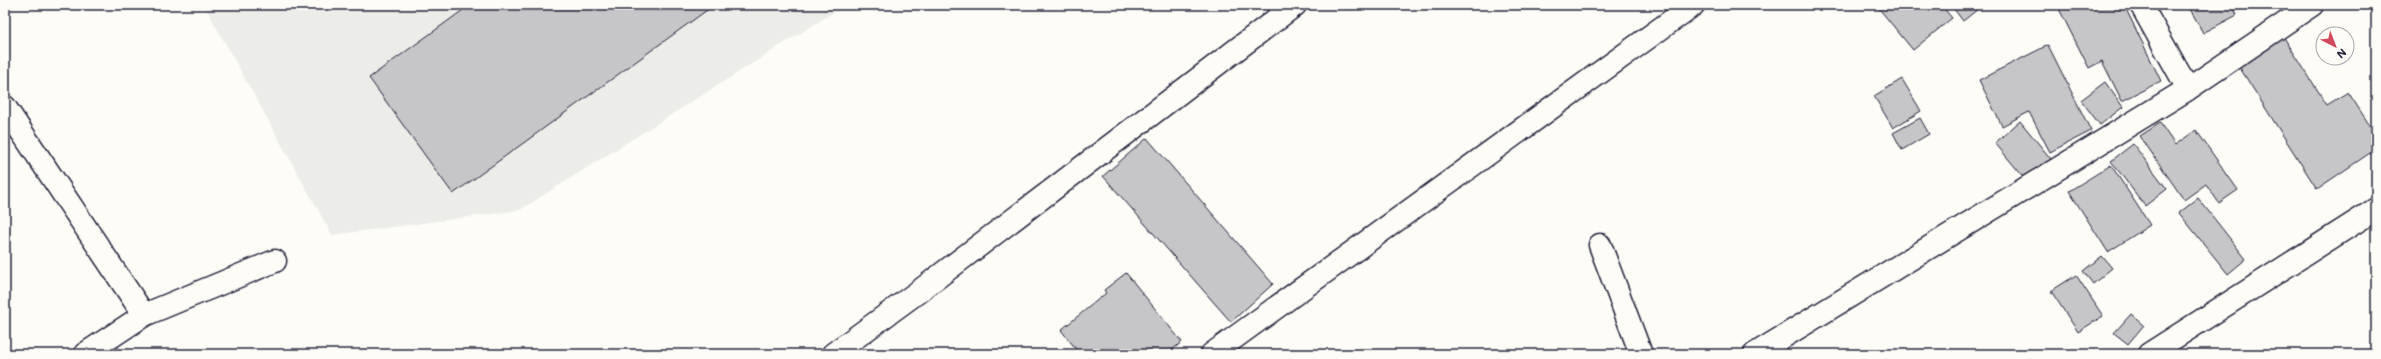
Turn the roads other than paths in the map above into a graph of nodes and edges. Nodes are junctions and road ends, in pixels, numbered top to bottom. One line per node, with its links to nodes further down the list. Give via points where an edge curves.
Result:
1 (1294, 5): 12 (street)
2 (1693, 5): 13 (street)
3 (2141, 5): 5 (street)
4 (2312, 5): 5 (street)
5 (2188, 89): 15 (street)
6 (5, 107): 10 (street)
7 (2376, 209): 16 (street)
8 (1600, 245): 14 (street)
9 (276, 261): 10 (street)
10 (144, 316): 11 (street)
11 (85, 354)
12 (833, 354)
13 (1212, 354)
14 (1641, 354)
15 (1755, 354)
16 (2149, 354)

